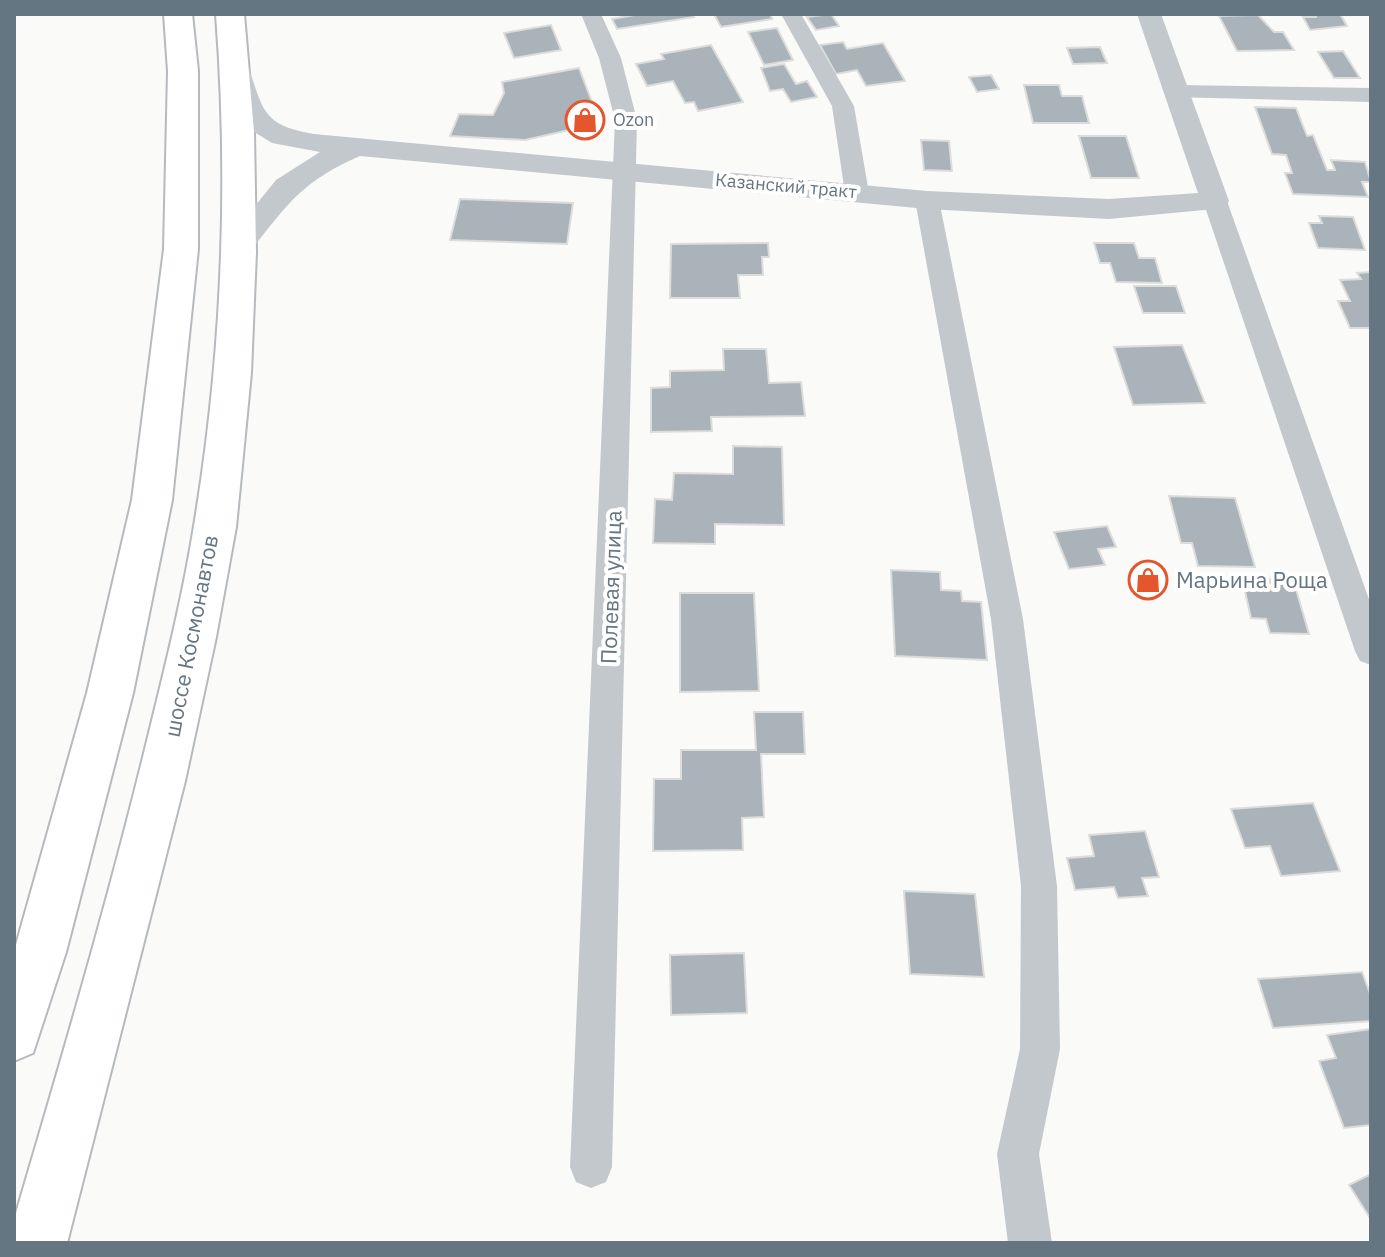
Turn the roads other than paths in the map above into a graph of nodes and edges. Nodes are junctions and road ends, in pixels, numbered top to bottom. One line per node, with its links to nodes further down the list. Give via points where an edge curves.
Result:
1 (178, 14): 16 (main road, via 183,71 181,249 152,500 110,693)
2 (230, 14): 6 (main road, шоссе Космонавтов)
3 (591, 14): 10 (street, Полевая улица, via 610,58 626,120)
4 (791, 14): 11 (street, via 843,106)
5 (1149, 14): 7 (street)
6 (235, 67): 9 (street, Казанский тракт, via 253,119 282,137); 14 (main road, шоссе Космонавтов)
7 (1179, 92): 8 (street); 13 (street)
8 (1371, 95)
9 (357, 147): 10 (street, Казанский тракт); 14 (street, via 286,186)
10 (625, 171): 11 (street, Казанский тракт); 17 (street, Полевая улица)
11 (857, 193): 12 (street, Казанский тракт)
12 (927, 200): 13 (street, Казанский тракт, via 1109,209); 19 (street, via 1007,619 1039,886 1040,1049 1018,1154)
13 (1215, 201): 15 (street)
14 (241, 242): 18 (main road, шоссе Космонавтов, via 220,492 183,690 120,950)
15 (1371, 651)
16 (14, 1034)
17 (591, 1167)
18 (37, 1243)
19 (1030, 1243)

